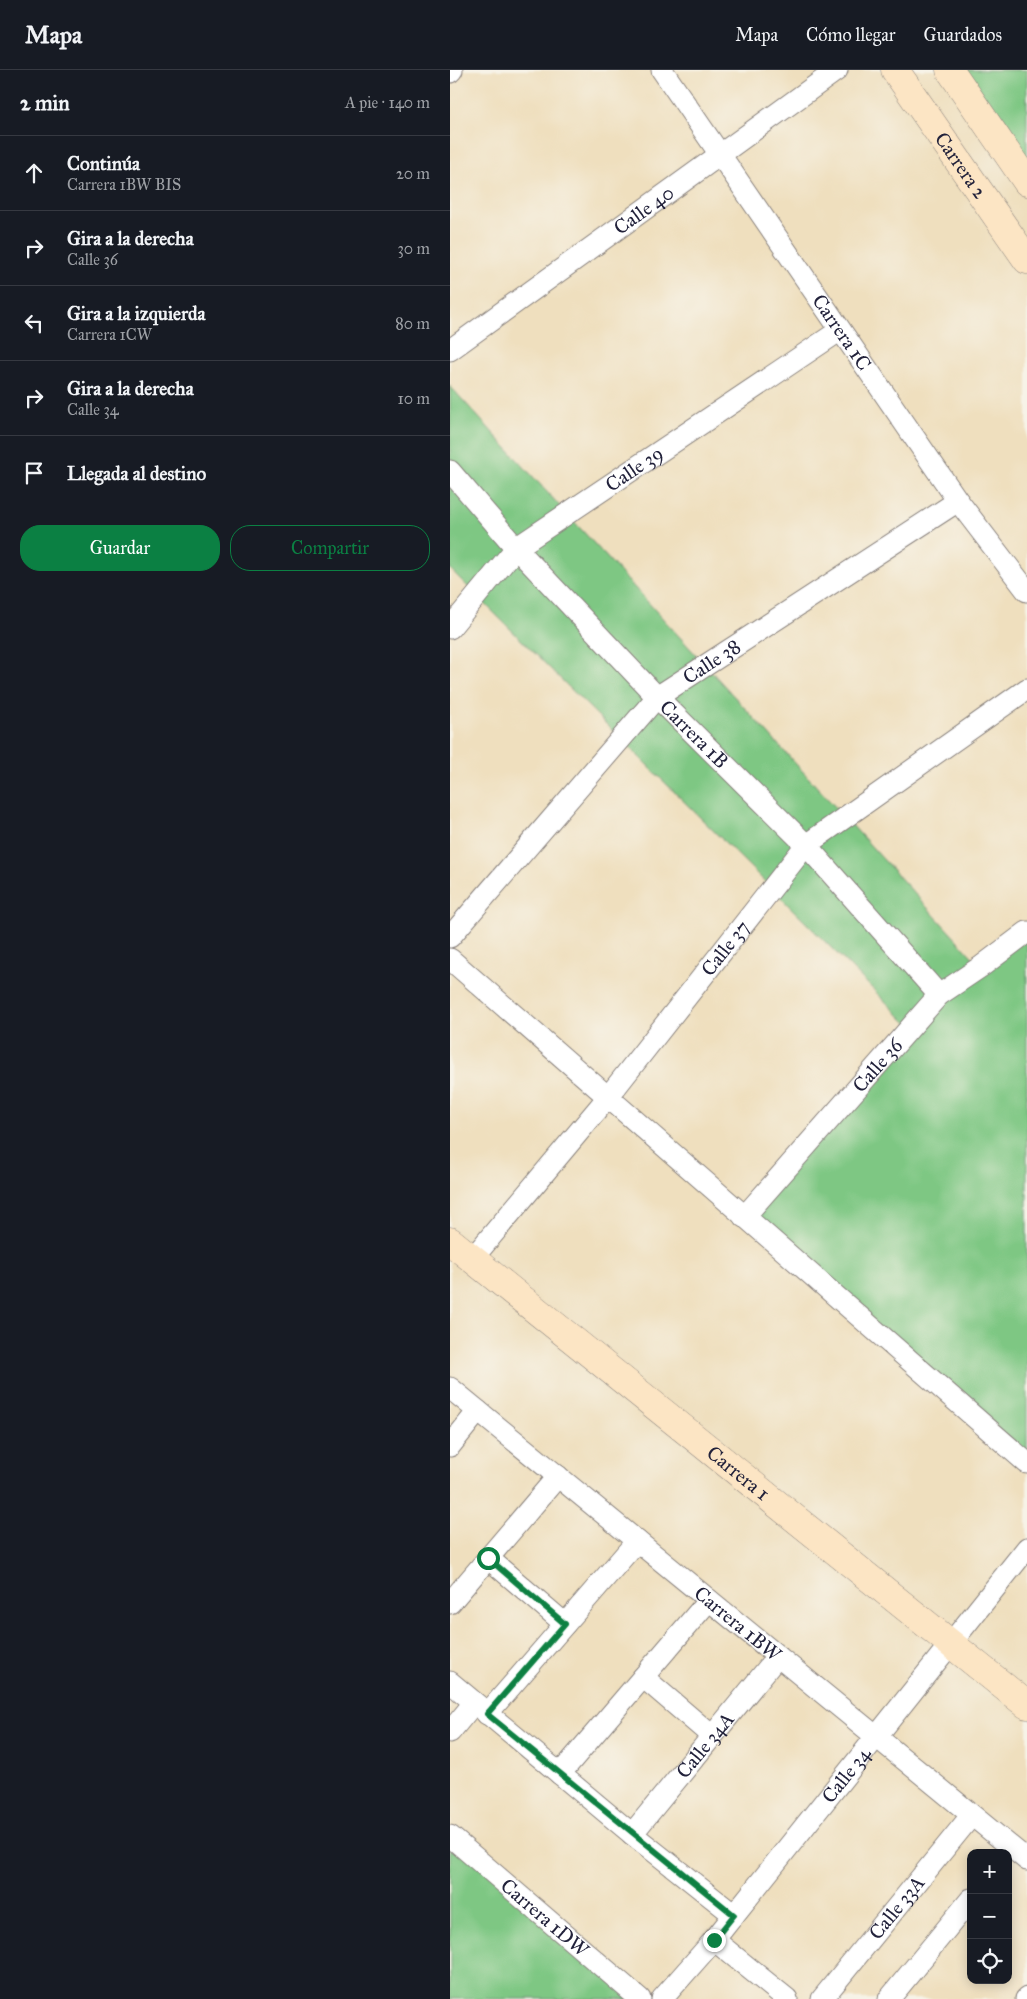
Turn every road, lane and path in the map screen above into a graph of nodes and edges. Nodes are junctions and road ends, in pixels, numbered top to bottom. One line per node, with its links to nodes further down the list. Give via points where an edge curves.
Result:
1 (662, 70): 5 (street, Carrera 1C)
2 (837, 70): 5 (street, Calle 40)
3 (896, 70): 7 (main road, Carrera 2)
4 (950, 70): 6 (main road)
5 (721, 154): 8 (street, Carrera 1C); 9 (street, Calle 40)
6 (1027, 182)
7 (1027, 260)
8 (839, 331): 11 (street, Carrera 1C); 12 (street, Calle 39)
9 (450, 350)
10 (450, 471): 12 (street, Carrera 1B)
11 (958, 501): 13 (street, Carrera 1C); 16 (street, Calle 38)
12 (516, 548): 14 (street, Calle 39); 16 (street, Carrera 1B)
13 (1027, 590)
14 (450, 628)
15 (1027, 689): 17 (street, Calle 37)
16 (657, 697): 17 (street, Carrera 1B); 19 (street, Calle 38)
17 (806, 846): 21 (street, Carrera 1B); 22 (street, Calle 37)
18 (1027, 932): 21 (street, Calle 36)
19 (450, 937)
20 (450, 959): 22 (street)
21 (939, 995): 23 (street, Calle 36)
22 (608, 1096): 23 (street); 25 (street, Calle 37)
23 (744, 1216): 29 (street)
24 (450, 1241): 25 (main road, Carrera 1)
25 (472, 1259): 37 (main road, Carrera 1)
26 (450, 1388): 27 (street, Carrera 1BW)
27 (478, 1411): 28 (street); 30 (street, Carrera 1BW)
28 (450, 1446)
29 (1027, 1463)
30 (558, 1476): 31 (street, Carrera 1BW); 33 (street)
31 (637, 1541): 34 (street, Carrera 1BW); 36 (street)
32 (1027, 1548): 37 (street, Calle 34)
33 (488, 1558): 35 (street); 36 (street)
34 (709, 1600): 38 (street, Carrera 1BW); 39 (street)
35 (450, 1603)
36 (565, 1624): 42 (street)
37 (951, 1643): 41 (main road, Carrera 1); 45 (street, Calle 34)
38 (778, 1656): 44 (street, Calle 34A); 45 (street, Carrera 1BW)
39 (643, 1677): 44 (street); 46 (street)
40 (450, 1682): 42 (street)
41 (1027, 1705)
42 (481, 1708): 43 (street); 46 (street)
43 (450, 1732)
44 (712, 1736): 48 (street, Calle 34A)
45 (877, 1737): 47 (street, Carrera 1BW); 52 (street, Calle 34)
46 (560, 1774): 48 (street)
47 (971, 1816): 50 (street, Carrera 1BW); 57 (street, Calle 33A)
48 (632, 1834): 52 (street)
49 (450, 1836): 54 (street, Carrera 1DW)
50 (1016, 1854)
51 (967, 1904): 58 (street)
52 (734, 1915): 53 (street, Calle 34)
53 (714, 1940): 55 (street, Calle 34); 56 (street)
54 (640, 1999)
55 (662, 1999)
56 (787, 1999)
57 (822, 1999)
58 (889, 1999)

